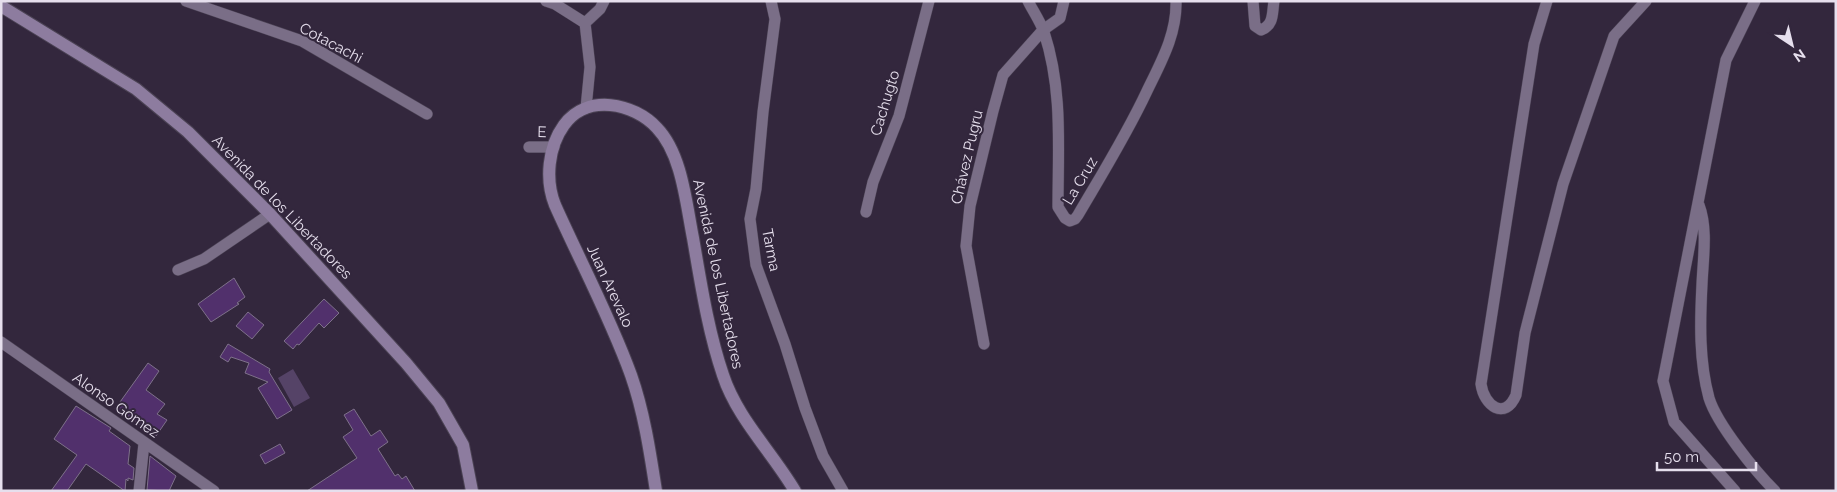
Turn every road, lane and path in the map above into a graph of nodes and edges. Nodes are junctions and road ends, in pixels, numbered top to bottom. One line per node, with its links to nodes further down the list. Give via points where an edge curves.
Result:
1 (186, 1): 18 (street, Cotacachi, via 302,42)
2 (546, 1): 15 (street)
3 (604, 1): 15 (street)
4 (771, 1): 33 (street, Tarma, via 775,19 750,219 756,265 823,456)
5 (929, 1): 22 (street, Cachugto, via 899,116 873,182)
6 (1028, 1): 16 (street)
7 (1064, 1): 16 (street, Chávez Pugru, via 1060,18)
8 (1176, 1): 16 (street, La Cruz, via 1176,16 1162,60 1129,128 1078,214 1070,221 1058,206 1056,78)
9 (1252, 1): 10 (street, via 1255,26 1261,30 1271,23)
10 (1274, 1)
11 (1547, 1): 12 (street, via 1534,44 1481,384 1485,400 1498,408 1507,408 1516,395 1525,333 1562,184 1614,36)
12 (1646, 1)
13 (1755, 1): 21 (street, via 1726,60)
14 (1, 6): 23 (street, Avenida de los Libertadores, via 136,89 188,132)
15 (585, 23): 17 (street, via 590,67)
16 (1044, 30): 26 (street, Chávez Pugru, via 1003,74 970,206 966,246)
17 (586, 108): 20 (street, Juan Arevalo, via 564,125); 32 (street, Avenida de los Libertadores, via 615,105 638,113 657,127 675,154 723,377 743,415)
18 (427, 114)
19 (529, 147): 20 (street, E)
20 (554, 147): 31 (street, Juan Arevalo, via 549,172 552,198 631,377 651,454)
21 (1698, 204): 34 (street, via 1662,381 1674,422); 35 (street, via 1703,223 1703,365 1710,399 1737,446)
22 (866, 212)
23 (270, 214): 24 (street, via 204,259); 30 (street, Avenida de los Libertadores, via 439,403 463,445)
24 (178, 270)
25 (1, 342): 27 (street, Alonso Gómez)
26 (984, 344)
27 (144, 443): 28 (street); 29 (street, Alonso Gómez)
28 (139, 491)
29 (214, 491)
30 (472, 491)
31 (656, 491)
32 (795, 491)
33 (842, 491)
34 (1735, 491)
35 (1775, 491)

